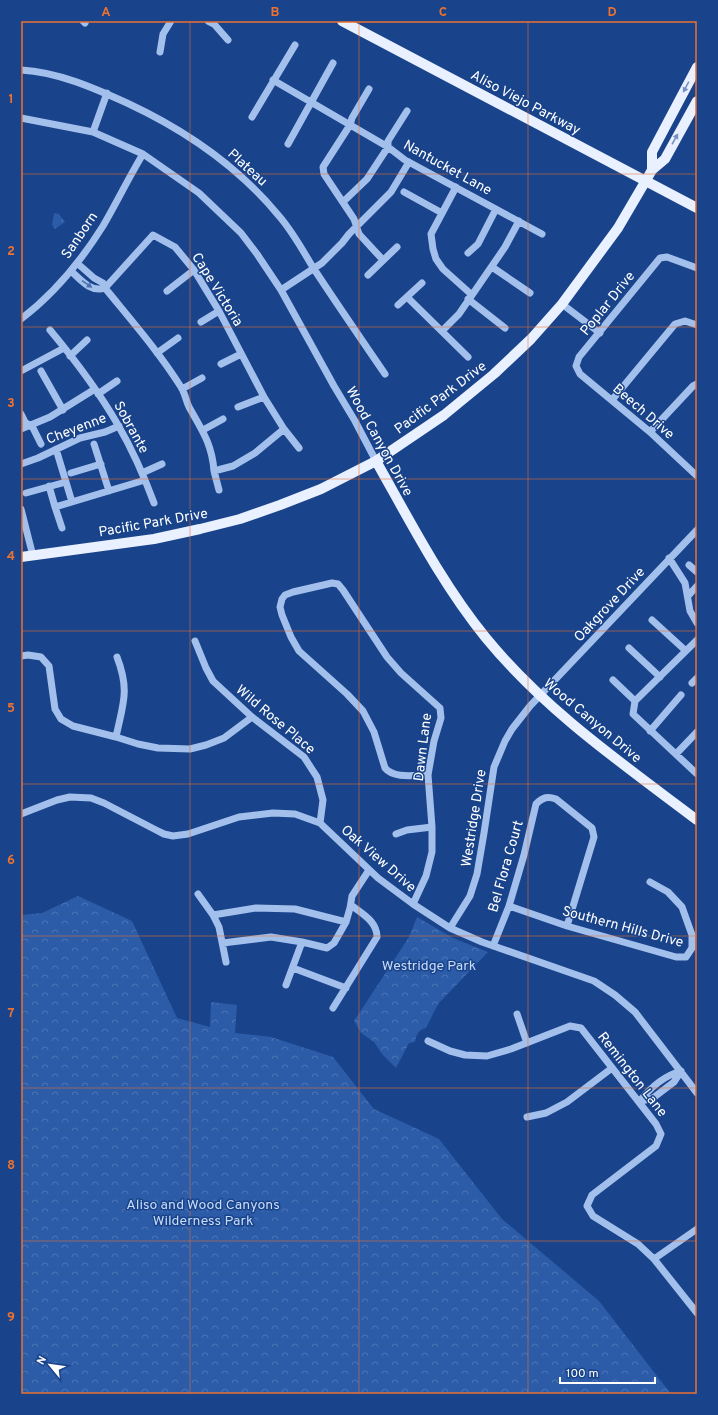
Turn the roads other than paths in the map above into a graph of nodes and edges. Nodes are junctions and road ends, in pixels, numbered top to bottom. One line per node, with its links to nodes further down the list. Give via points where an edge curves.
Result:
1 (171, 21): 6 (street, via 163,34)
2 (208, 21): 4 (street)
3 (342, 21): 25 (main road, Aliso Viejo Parkway)
4 (228, 40)
5 (295, 45): 10 (street)
6 (160, 52)
7 (333, 63): 14 (street)
8 (697, 67): 24 (main road, Pacific Park Drive, one-way to 24, via 652,152)
9 (21, 70): 12 (street, Plateau, via 70,80)
10 (273, 80): 14 (street, Nantucket Lane); 16 (street)
11 (369, 89): 18 (street)
12 (107, 94): 19 (street); 40 (street, Plateau, via 177,129 240,175 280,216)
13 (697, 101): 24 (main road, Pacific Park Drive, one-way to 13, via 665,159)
14 (311, 103): 18 (street, Nantucket Lane); 20 (street)
15 (407, 111): 21 (street, Nantucket Lane, via 388,141)
16 (252, 117)
17 (21, 118): 19 (street, Wood Canyon Drive)
18 (350, 125): 21 (street, Nantucket Lane); 28 (street, via 323,167 324,174)
19 (93, 132): 22 (street, Wood Canyon Drive)
20 (288, 144)
21 (388, 147): 23 (street, Nantucket Lane); 28 (street, via 367,179)
22 (143, 154): 38 (street, Sanborn, via 103,225); 48 (street, Wood Canyon Drive, via 199,193 241,233)
23 (409, 162): 26 (street, Nantucket Lane); 33 (street, via 391,192)
24 (652, 170): 25 (main road, Pacific Park Drive)
25 (645, 181): 29 (main road, Aliso Viejo Parkway); 52 (main road, Pacific Park Drive, via 618,228)
26 (456, 187): 30 (street, Nantucket Lane); 31 (street)
27 (404, 192): 31 (street)
28 (343, 202): 33 (street)
29 (697, 208)
30 (496, 209): 32 (street, Nantucket Lane); 36 (street, Nantucket Lane, via 478,244)
31 (442, 213): 51 (street, via 432,234 436,260)
32 (519, 222): 34 (street, Nantucket Lane); 39 (street)
33 (357, 226): 37 (street, via 359,234); 40 (street)
34 (542, 234)
35 (397, 247): 37 (street)
36 (468, 253)
37 (383, 260): 44 (street)
38 (77, 263): 43 (street, Sanborn); 46 (street, via 103,283)
39 (492, 267): 49 (street); 51 (street)
40 (314, 268): 48 (street); 73 (street, Plateau)
41 (697, 268): 61 (street, Poplar Drive, via 666,257 660,258)
42 (194, 270): 46 (street, Cape Victoria, via 175,247 153,235); 47 (street); 54 (street, Cape Victoria)
43 (71, 271): 46 (street, one-way to 46, via 88,286 99,290); 55 (street, Sanborn)
44 (368, 275)
45 (422, 283): 50 (street)
46 (105, 288): 65 (street)
47 (167, 290)
48 (281, 290): 95 (street, Wood Canyon Drive)
49 (530, 293)
50 (407, 297): 53 (street); 60 (street)
51 (470, 297): 58 (street); 60 (street, via 459,314)
52 (562, 304): 61 (street); 95 (main road, Pacific Park Drive, via 531,339 470,395)
53 (398, 305)
54 (219, 311): 56 (street); 66 (street, Cape Victoria)
55 (21, 319)
56 (201, 322)
57 (697, 325): 80 (street, via 684,321 675,324)
58 (504, 328)
59 (50, 330): 64 (street, Sobrante)
60 (442, 331): 68 (street)
61 (600, 333): 70 (street, Poplar Drive, via 579,358)
62 (178, 338): 65 (street)
63 (87, 340): 67 (street)
64 (64, 348): 67 (street, Sobrante); 72 (street)
65 (157, 353): 77 (street)
66 (241, 354): 69 (street); 79 (street, Cape Victoria)
67 (70, 356): 78 (street, Sobrante)
68 (468, 357)
69 (221, 364)
70 (576, 366): 80 (street, Beech Drive, via 580,374)
71 (41, 371): 82 (street)
72 (21, 372)
73 (384, 374)
74 (202, 378): 77 (street)
75 (117, 381): 78 (street, Sobrante)
76 (697, 384): 90 (street)
77 (182, 389): 89 (street)
78 (97, 392): 82 (street); 86 (street, Sobrante)
79 (264, 397): 81 (street); 88 (street, Cape Victoria)
80 (612, 400): 90 (street, Beech Drive)
81 (238, 407)
82 (62, 410): 85 (street)
83 (21, 414): 85 (street)
84 (223, 419): 89 (street)
85 (29, 426): 87 (street); 91 (street, via 33,428)
86 (119, 426): 94 (street, Cheyenne, via 80,438); 101 (street, Sobrante)
87 (21, 429)
88 (284, 429): 93 (street, Cape Victoria); 99 (street, via 255,453 233,466)
89 (203, 430): 99 (street, via 213,456)
90 (650, 432): 102 (street, Beech Drive)
91 (41, 444)
92 (94, 444): 97 (street)
93 (299, 448)
94 (56, 449): 96 (street, Cheyenne); 104 (street)
95 (376, 461): 115 (main road, Pacific Park Drive, via 280,505 222,524 154,538); 133 (main road, Wood Canyon Drive, via 447,585 486,639)
96 (21, 464)
97 (101, 464): 100 (street); 107 (street)
98 (162, 464): 101 (street, Sobrante)
99 (214, 471): 106 (street)
100 (71, 473)
101 (142, 473): 103 (street, Sobrante)
102 (697, 476)
103 (145, 480): 107 (street); 110 (street, Sobrante)
104 (66, 482): 105 (street); 109 (street)
105 (49, 486): 108 (street); 111 (street)
106 (218, 490)
107 (109, 491): 109 (street)
108 (26, 492)
109 (72, 502): 111 (street)
110 (154, 503)
111 (55, 507): 113 (street)
112 (21, 509): 115 (street)
113 (62, 528)
114 (697, 530): 117 (street, Oakgrove Drive)
115 (33, 556): 116 (main road, Pacific Park Drive)
116 (21, 557)
117 (670, 558): 121 (street, via 685,583); 133 (street, Oakgrove Drive)
118 (689, 565): 119 (street)
119 (697, 572)
120 (697, 586): 121 (street)
121 (688, 596): 123 (street, via 690,611)
122 (652, 620): 127 (street)
123 (697, 623)
124 (697, 640): 127 (street)
125 (195, 641): 135 (street, Wild Rose Place, via 213,681)
126 (629, 648): 130 (street)
127 (686, 651): 130 (street)
128 (21, 656): 138 (street, via 41,657 49,666 56,709 61,719 73,726)
129 (117, 657): 138 (street, via 125,685 125,696)
130 (660, 677): 134 (street)
131 (613, 680): 134 (street)
132 (681, 695): 136 (street)
133 (540, 696): 143 (main road, Wood Canyon Drive, via 581,732); 156 (street, Westridge Drive, via 512,729 494,767 477,874 470,896)
134 (635, 701): 136 (street, via 633,714)
135 (252, 718): 138 (street, via 224,738 190,749 158,748); 144 (street, Wild Rose Place, via 304,757 317,777 323,800)
136 (650, 730): 139 (street)
137 (697, 732): 139 (street)
138 (116, 737)
139 (676, 754): 140 (street)
140 (697, 774)
141 (428, 775): 141 (street, Dawn Lane, via 441,718 440,708 387,657 338,584 321,584 285,595 280,607 299,651 363,711 374,732 388,772); 145 (street, Dawn Lane)
142 (21, 814): 144 (street, Oak View Drive, via 57,800 76,797 91,798 104,803 173,836 188,834 254,814 295,814)
143 (697, 820)
144 (320, 823): 147 (street, Oak View Drive)
145 (432, 827): 146 (street); 150 (street, Dawn Lane, via 430,864)
146 (396, 834)
147 (369, 870): 150 (street, Oak View Drive); 151 (street, via 352,896)
148 (650, 882): 155 (street, Southern Hills Drive, via 668,892 682,907 692,935 692,948 686,957 676,957)
149 (198, 894): 153 (street)
150 (413, 904): 156 (street, Oak View Drive)
151 (351, 905): 154 (street); 163 (street, via 374,924 377,937)
152 (508, 906): 155 (street, Southern Hills Drive); 155 (street, Bel Flora Court, via 536,804 545,797 551,797 592,828 594,837); 159 (street, Bel Flora Court)
153 (213, 916): 154 (street, via 256,908 295,909); 158 (street)
154 (346, 922): 157 (street, via 334,943 327,948)
155 (567, 926)
156 (450, 928): 159 (street, Oak View Drive)
157 (302, 942): 158 (street, via 272,937); 161 (street)
158 (223, 944): 160 (street)
159 (493, 946): 169 (street, Oak View Drive, via 594,981 635,1012)
160 (226, 962)
161 (293, 968): 162 (street); 163 (street)
162 (286, 985)
163 (346, 988): 164 (street)
164 (333, 1008)
165 (517, 1014): 167 (street)
166 (428, 1041): 167 (street, Remington Lane, via 465,1055 487,1056)
167 (527, 1043): 168 (street, Remington Lane, via 570,1026 581,1028)
168 (612, 1068): 173 (street, Remington Lane); 174 (street, via 567,1102 546,1113)
169 (681, 1071): 170 (street, via 669,1074); 171 (street, via 674,1082); 172 (street, Oak View Drive)
170 (654, 1086): 171 (street); 173 (street)
171 (660, 1093): 173 (street)
172 (697, 1093)
173 (639, 1102): 176 (street, Remington Lane, via 661,1134 656,1146 592,1195 588,1206 594,1216 638,1244)
174 (527, 1117)
175 (697, 1229): 176 (street)
176 (654, 1259): 177 (street, Remington Lane)
177 (697, 1313)

